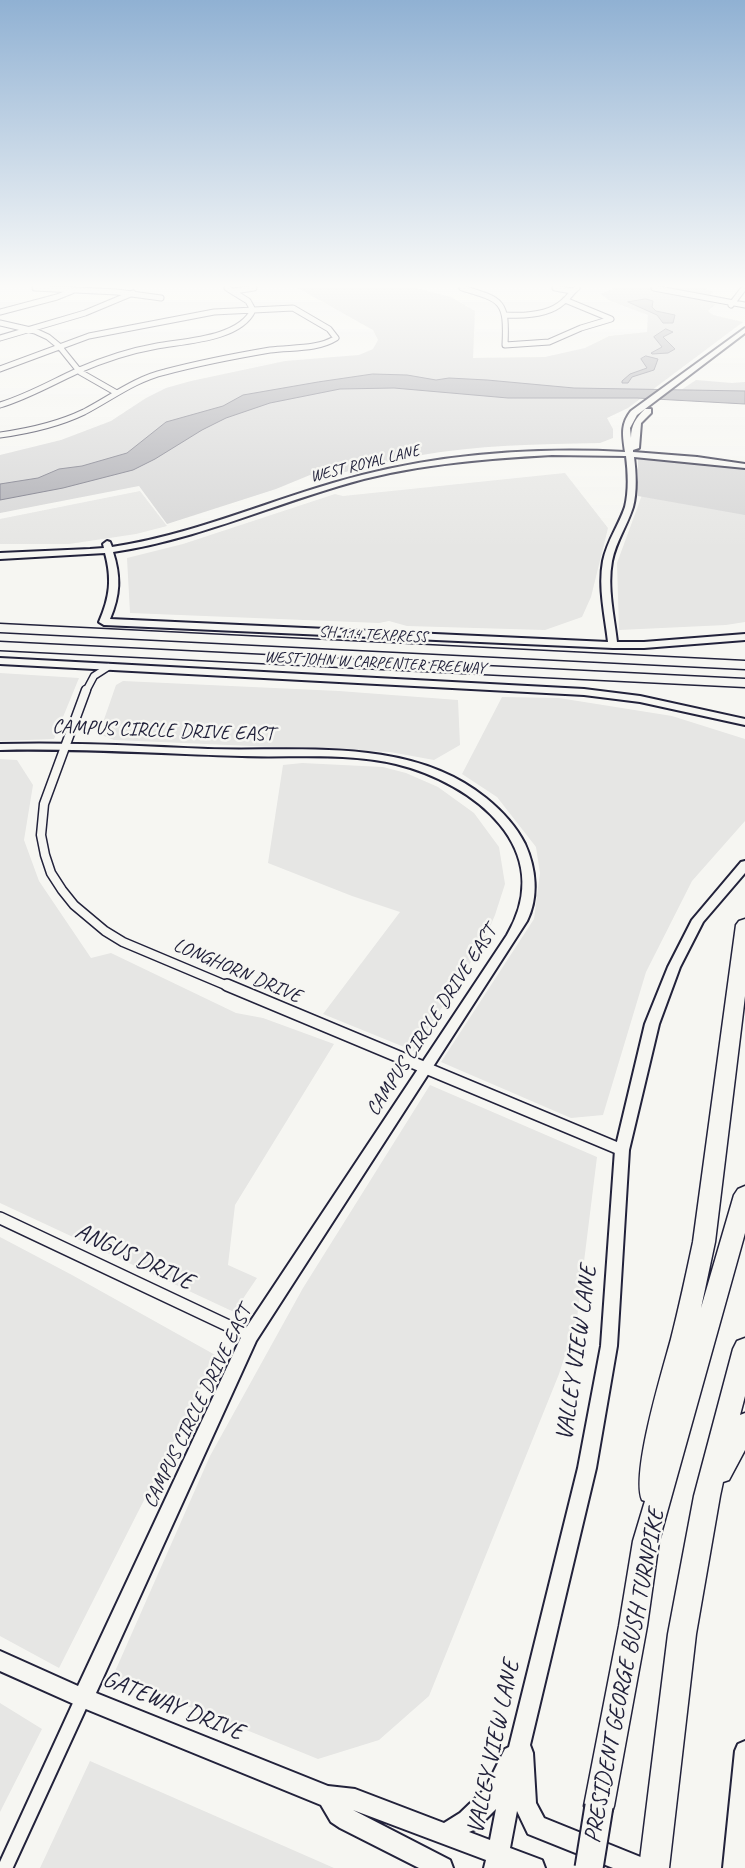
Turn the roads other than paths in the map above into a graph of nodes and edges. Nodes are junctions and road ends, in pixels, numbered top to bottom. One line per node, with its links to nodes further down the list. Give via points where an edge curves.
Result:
1 (69, 375): 7 (street, via 34,394)
2 (87, 375): 6 (street)
3 (155, 375): 6 (street)
4 (684, 375): 9 (main road, via 641,408 626,424)
5 (697, 375): 11 (main road, via 638,420)
6 (115, 392): 8 (street, via 64,420 33,430)
7 (0, 405)
8 (0, 435)
9 (626, 438): 10 (main road); 11 (main road)
10 (606, 448): 11 (main road, WEST ROYAL LANE); 12 (main road, WEST ROYAL LANE, via 516,449)
11 (632, 449): 12 (main road, WEST ROYAL LANE); 13 (main road, WEST ROYAL LANE); 14 (main road, WEST ROYAL LANE); 26 (main road, via 629,506 612,542 607,563 606,587)
12 (433, 461): 15 (main road, WEST ROYAL LANE, via 345,482 184,535)
13 (745, 461)
14 (745, 466)
15 (108, 547): 16 (main road, WEST ROYAL LANE); 17 (main road, WEST ROYAL LANE, via 48,555); 19 (main road, via 116,584)
16 (0, 550)
17 (0, 556)
18 (0, 619): 19 (highway)
19 (104, 622): 26 (main road, WEST JOHN W CARPENTER FREEWAY)
20 (0, 628): 23 (highway, WEST JOHN W CARPENTER FREEWAY)
21 (0, 635): 28 (highway, SH 114 TEXPRESS)
22 (745, 637): 24 (main road, WEST JOHN W CARPENTER FREEWAY)
23 (207, 638): 28 (highway, via 221,642); 31 (highway, WEST JOHN W CARPENTER FREEWAY)
24 (719, 640): 25 (main road); 26 (main road, WEST JOHN W CARPENTER FREEWAY)
25 (745, 641)
26 (613, 645)
27 (0, 646): 34 (highway, WEST JOHN W CARPENTER FREEWAY)
28 (386, 653): 33 (highway, SH 114 TEXPRESS)
29 (0, 661): 30 (main road, WEST JOHN W CARPENTER FREEWAY)
30 (81, 665): 32 (main road, WEST JOHN W CARPENTER FREEWAY); 35 (street)
31 (745, 665)
32 (108, 667): 35 (street); 38 (main road, WEST JOHN W CARPENTER FREEWAY, via 559,690 606,694)
33 (745, 671)
34 (611, 675): 36 (highway); 37 (highway, WEST JOHN W CARPENTER FREEWAY)
35 (92, 678): 42 (street, LONGHORN DRIVE)
36 (745, 678)
37 (745, 683)
38 (704, 712): 39 (main road); 40 (main road, WEST JOHN W CARPENTER FREEWAY)
39 (745, 717)
40 (745, 722)
41 (0, 748): 42 (main road, CAMPUS CIRCLE DRIVE EAST)
42 (66, 748): 45 (street, LONGHORN DRIVE, via 42,812 42,847 61,890 89,920 123,942); 45 (main road, CAMPUS CIRCLE DRIVE EAST, via 350,756 396,761 451,780 488,804 514,834 527,865 529,882 525,911 511,938)
43 (745, 865): 46 (main road, VALLEY VIEW LANE, via 698,920 674,967 652,1024)
44 (745, 925): 53 (highway, via 704,1242 656,1442)
45 (424, 1069): 46 (street, LONGHORN DRIVE); 49 (main road, CAMPUS CIRCLE DRIVE EAST)
46 (622, 1150): 56 (main road, VALLEY VIEW LANE, via 609,1346 587,1468)
47 (745, 1195): 53 (highway, PRESIDENT GEORGE BUSH TURNPIKE)
48 (0, 1218): 49 (street, ANGUS DRIVE)
49 (250, 1336): 55 (main road, CAMPUS CIRCLE DRIVE EAST)
50 (745, 1349): 52 (highway)
51 (745, 1425): 52 (highway)
52 (707, 1496): 67 (highway, via 682,1634)
53 (646, 1541): 65 (highway, PRESIDENT GEORGE BUSH TURNPIKE, bridge)
54 (0, 1661): 55 (main road, GATEWAY DRIVE)
55 (83, 1698): 58 (main road, GATEWAY DRIVE); 62 (street)
56 (522, 1733): 59 (main road, via 493,1797 468,1821); 60 (main road, VALLEY VIEW LANE); 66 (main road, via 525,1804 536,1826)
57 (745, 1751): 61 (main road)
58 (328, 1797): 59 (main road, GATEWAY DRIVE, via 355,1800); 63 (main road, via 339,1814 348,1820)
59 (445, 1834): 60 (main road, GATEWAY DRIVE)
60 (496, 1861): 64 (main road, GATEWAY DRIVE)
61 (732, 1863)
62 (5, 1868)
63 (442, 1868)
64 (534, 1868)
65 (589, 1868)
66 (640, 1868)
67 (654, 1868)

